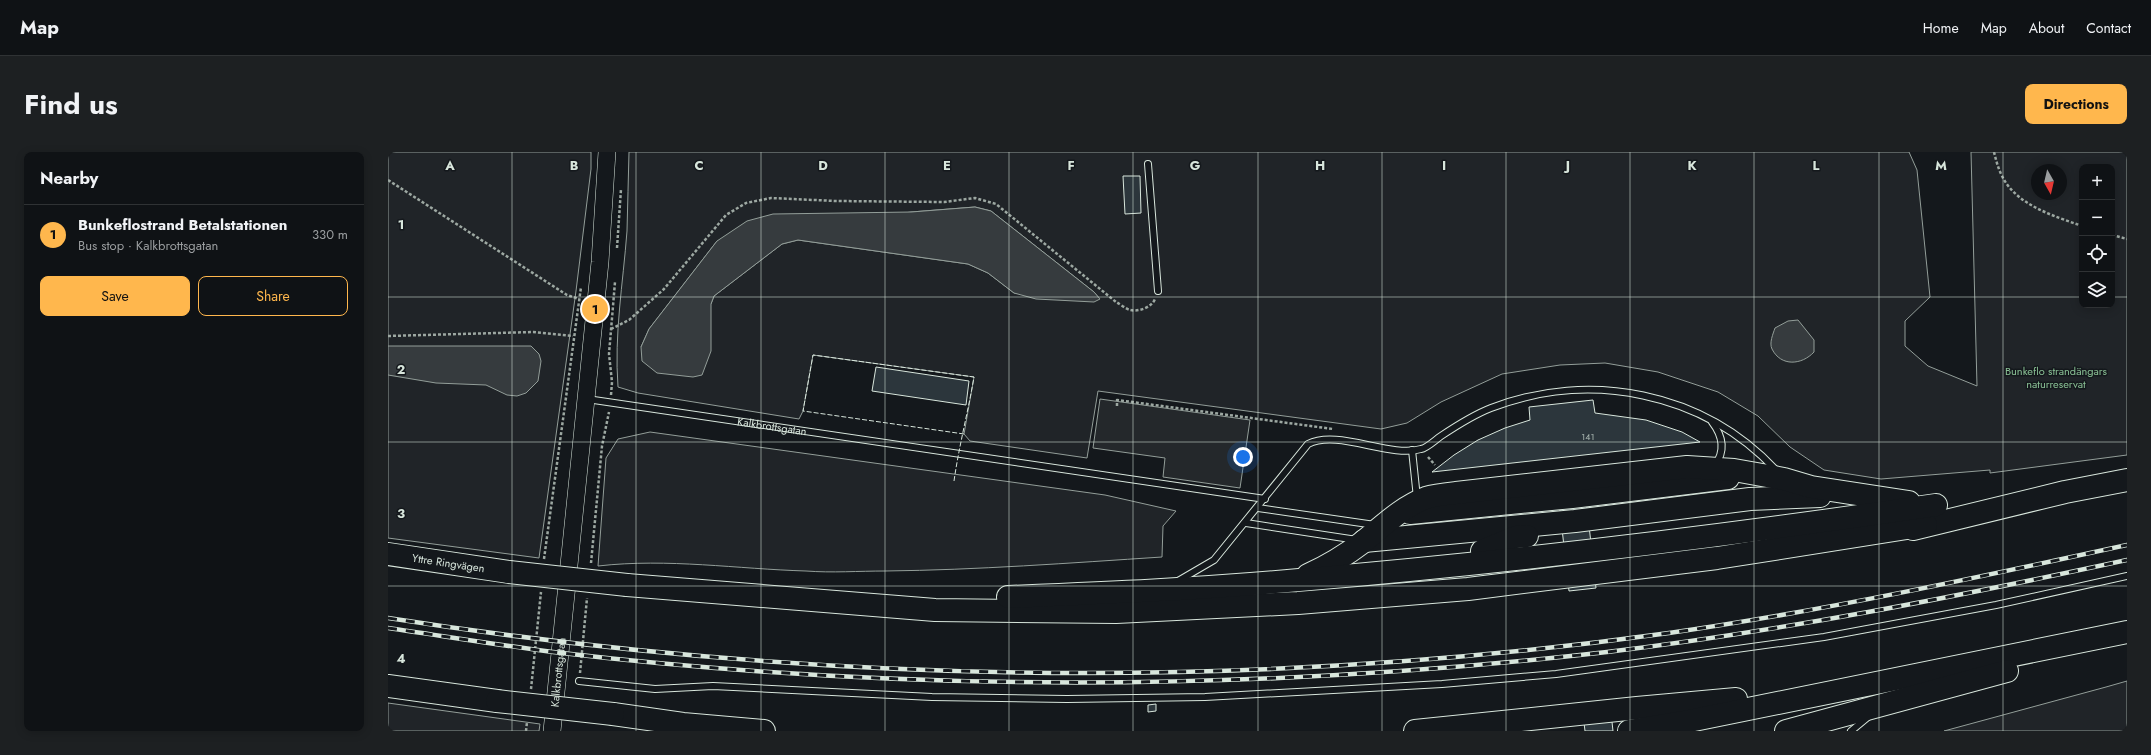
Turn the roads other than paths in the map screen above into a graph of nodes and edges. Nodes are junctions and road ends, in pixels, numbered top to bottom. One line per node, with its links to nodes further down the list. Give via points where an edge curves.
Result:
1 (607, 152): 4 (street, Kalkbrottsgatan, via 600,262)
2 (1148, 164): 3 (lane)
3 (1158, 291)
4 (586, 398): 14 (lane, Kalkbrottsgatan); 36 (street, Kalkbrottsgatan)
5 (1709, 418): 6 (lane, via 1643,395 1576,389 1511,400 1465,421 1422,449); 7 (lane, via 1720,432 1722,440 1719,457); 9 (lane, via 1740,437 1765,458)
6 (1412, 450): 14 (lane, via 1332,440 1314,441 1302,449); 15 (lane)
7 (1713, 467): 8 (highway); 15 (highway, via 1687,467 1471,491 1433,496)
8 (1757, 474): 9 (highway); 18 (highway, via 1572,497)
9 (1784, 479): 11 (highway)
10 (2127, 480): 12 (highway)
11 (1811, 487): 13 (highway); 20 (highway, via 1746,489 1574,509)
12 (2066, 492): 16 (highway); 29 (highway, via 1845,547 1719,568 1469,600 1298,603 1116,612 935,610)
13 (1865, 496): 16 (highway); 21 (highway, via 1750,499)
14 (1265, 499): 17 (lane)
15 (1417, 502): 18 (highway)
16 (1936, 505): 21 (highway, via 1810,505); 23 (highway, via 1786,516); 27 (highway, via 1579,553)
17 (1258, 508): 19 (lane); 20 (lane)
18 (1399, 514): 20 (highway)
19 (1246, 522): 22 (lane); 28 (lane, via 1214,560)
20 (1382, 526): 22 (highway)
21 (1510, 533): 22 (highway); 23 (highway)
22 (1364, 541): 25 (highway)
23 (1482, 551): 25 (highway)
24 (388, 554): 29 (highway, Yttre Ringvägen, bridge, via 509,572)
25 (1325, 568): 27 (highway)
26 (2127, 576): 32 (lane, via 1996,605 1824,637 1563,673 1442,684 1205,698 1067,699 932,697 713,686 655,689)
27 (1296, 581): 28 (highway)
28 (1164, 589): 29 (highway, via 986,598)
29 (768, 597)
30 (2127, 632): 34 (highway)
31 (2127, 638): 35 (highway, via 1884,704)
32 (579, 681)
33 (388, 686): 37 (highway, bridge, via 683,724)
34 (1834, 691): 38 (highway); 39 (highway); 40 (highway); 41 (highway)
35 (1846, 724): 42 (highway); 43 (highway)
36 (552, 731)
37 (764, 731)
38 (1415, 731)
39 (1529, 731)
40 (1628, 731)
41 (1690, 731)
42 (1786, 731)
43 (1814, 731)

